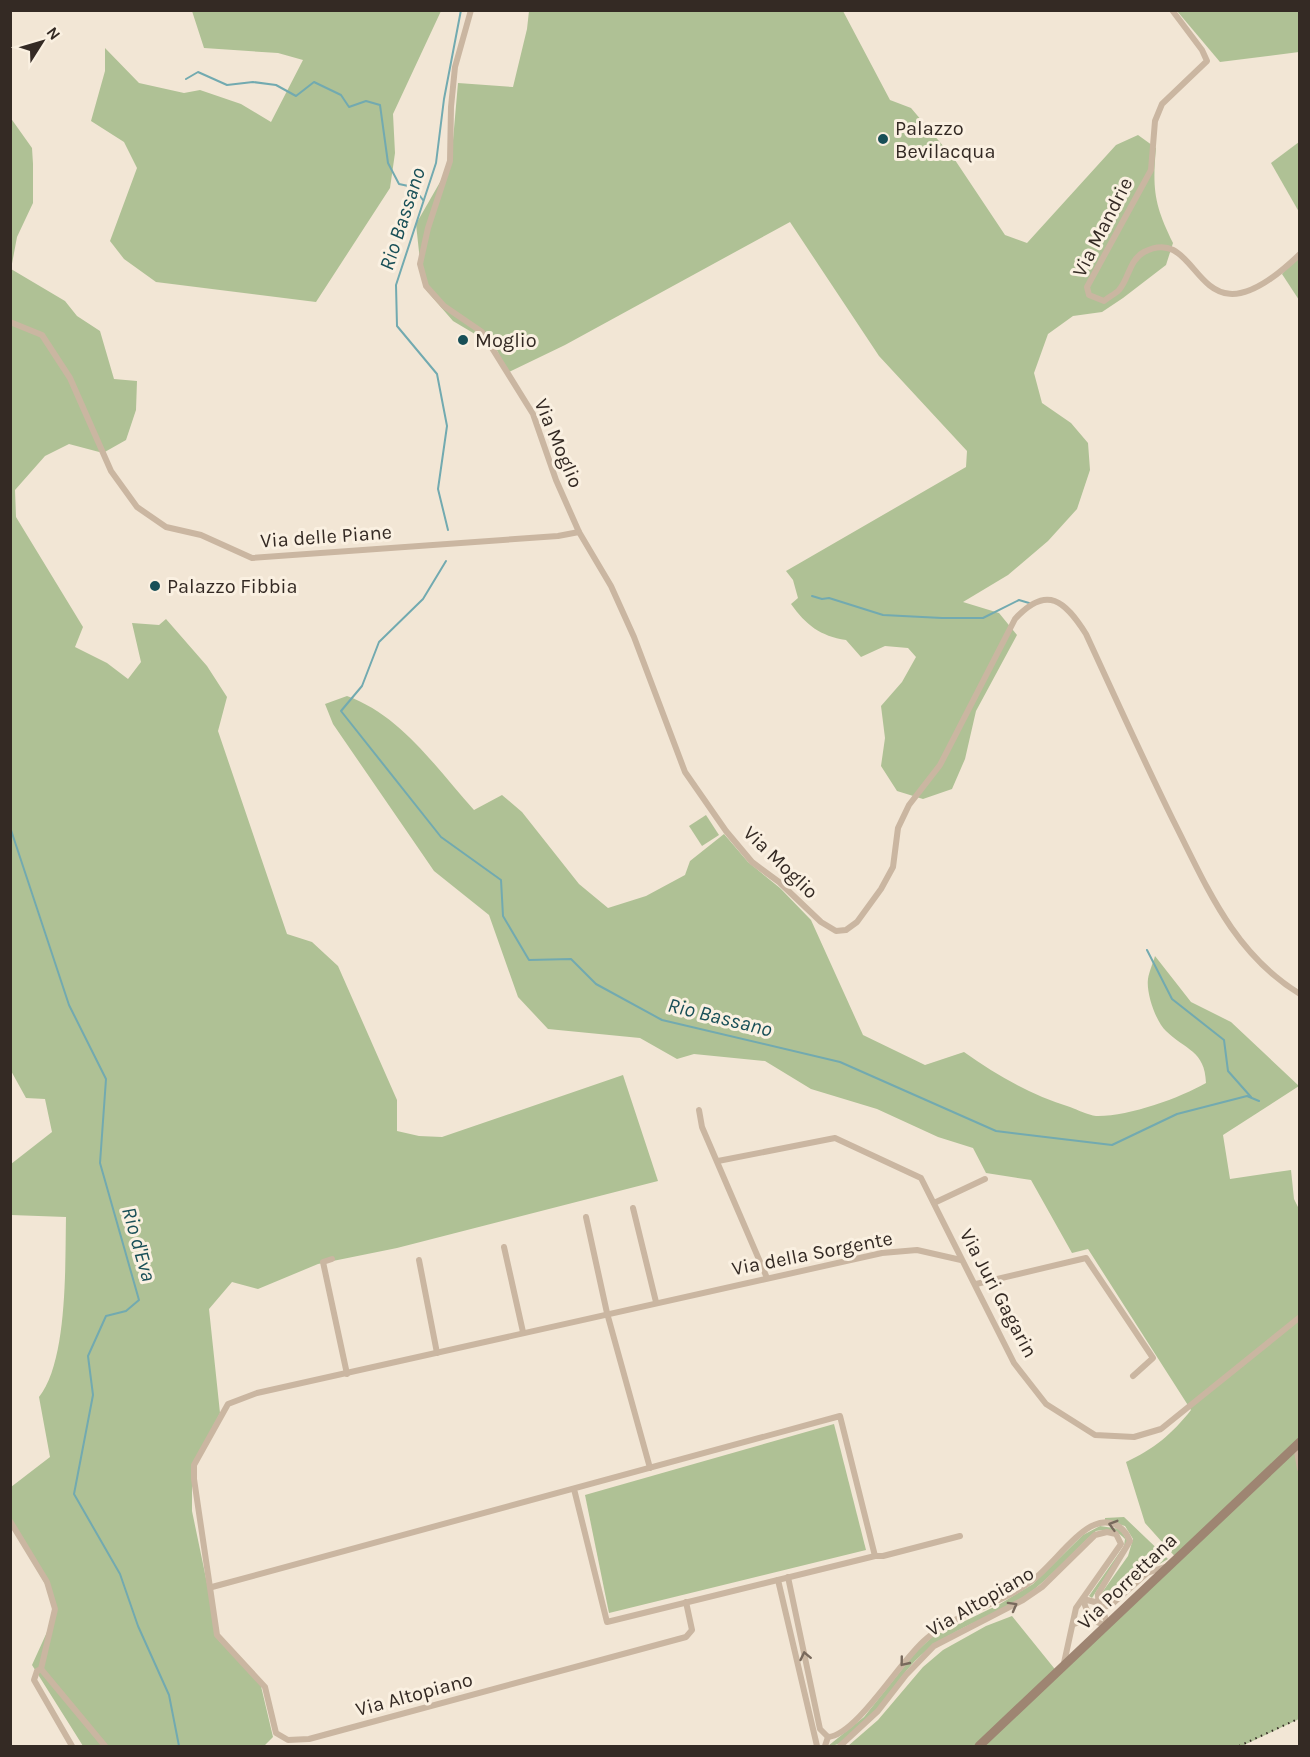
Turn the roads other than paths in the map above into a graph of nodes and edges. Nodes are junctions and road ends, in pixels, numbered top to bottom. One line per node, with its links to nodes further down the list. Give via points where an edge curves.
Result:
1 (471, 10): 5 (street, Via Moglio, via 455,68 450,161 420,264 426,286 444,306 482,332 533,414)
2 (1172, 10): 3 (street, Via Mandrie, via 1208,61 1162,104 1155,121 1151,170 1088,286 1089,295 1104,300 1112,295 1120,289 1134,259 1156,248 1176,249 1203,280 1229,296 1256,289)
3 (1299, 254)
4 (10, 322): 5 (street, Via delle Piane, via 42,335 70,378 111,471 137,507 166,527 201,535 252,558)
5 (579, 532): 6 (street, Via Moglio, via 611,586 634,637 685,772 752,862 836,931 846,930 857,922 881,889 893,867 898,828 909,805 939,765 1015,619 1041,599 1060,602 1086,634 1220,913 1274,978)
6 (1299, 994)
7 (699, 1110): 8 (street, via 702,1127)
8 (718, 1161): 10 (street, Via Juri Gagarin, via 835,1138 921,1178); 17 (street)
9 (985, 1179): 10 (street)
10 (934, 1203): 16 (street, Via Juri Gagarin)
11 (633, 1208): 20 (street)
12 (586, 1217): 21 (street)
13 (504, 1247): 23 (street)
14 (333, 1259): 25 (street, via 323,1262)
15 (419, 1260): 24 (street)
16 (961, 1260): 17 (street, Via della Sorgente, via 917,1250 882,1253); 18 (street, Via Juri Gagarin)
17 (767, 1278): 19 (street, Via della Sorgente)
18 (976, 1284): 22 (street, Via Juri Gagarin, via 1014,1363 1046,1404 1095,1435 1150,1434 1171,1423); 26 (street, via 1086,1258 1153,1358)
19 (704, 1292): 20 (street, Via Altopiano)
20 (656, 1302): 21 (street, Via Altopiano)
21 (607, 1313): 23 (street, Via Altopiano); 28 (street)
22 (1299, 1317)
23 (523, 1332): 24 (street, Via Altopiano)
24 (437, 1353): 25 (street, Via Altopiano)
25 (347, 1374): 37 (street, Via Altopiano, via 257,1393 228,1404 194,1465)
26 (1133, 1376)
27 (1298, 1444): 29 (street); 34 (main road, Via Porrettana)
28 (650, 1468): 30 (street); 33 (street, via 840,1416)
29 (1299, 1469)
30 (574, 1489): 37 (street); 39 (street, via 607,1622)
31 (10, 1521): 45 (street, via 47,1581 56,1609)
32 (960, 1536): 33 (street)
33 (875, 1556): 35 (street)
34 (1171, 1564): 40 (street, via 1147,1573 1111,1605); 43 (main road, Via Porrettana)
35 (788, 1577): 36 (street); 46 (street, one-way to 35, via 820,1729)
36 (778, 1580): 39 (street); 49 (street)
37 (212, 1587): 39 (street, Via Altopiano, via 218,1635 265,1687 276,1733 288,1740 321,1736 686,1637 692,1630)
38 (1083, 1599): 40 (street); 41 (street); 42 (street, Via Altopiano, via 1076,1608); 51 (street, Via Altopiano, one-way to 38, via 878,1712 912,1667 934,1646 1042,1587 1095,1535 1116,1534 1121,1544)
39 (686, 1602)
40 (1101, 1605): 43 (street); 46 (street, Via Altopiano, one-way to 46, via 1098,1594 1130,1541 1125,1530 1103,1522 1089,1527 1015,1593 934,1632 909,1655 860,1716 840,1734)
41 (1091, 1618): 42 (street); 43 (street)
42 (1074, 1624): 44 (street, Via Altopiano)
43 (1107, 1625): 44 (main road, Via Porrettana)
44 (1063, 1667): 52 (main road, Via Porrettana)
45 (41, 1669): 47 (street, via 34,1680); 48 (street)
46 (828, 1737): 50 (street)
47 (72, 1746)
48 (105, 1746)
49 (817, 1746)
50 (825, 1746)
51 (840, 1746)
52 (979, 1746)

